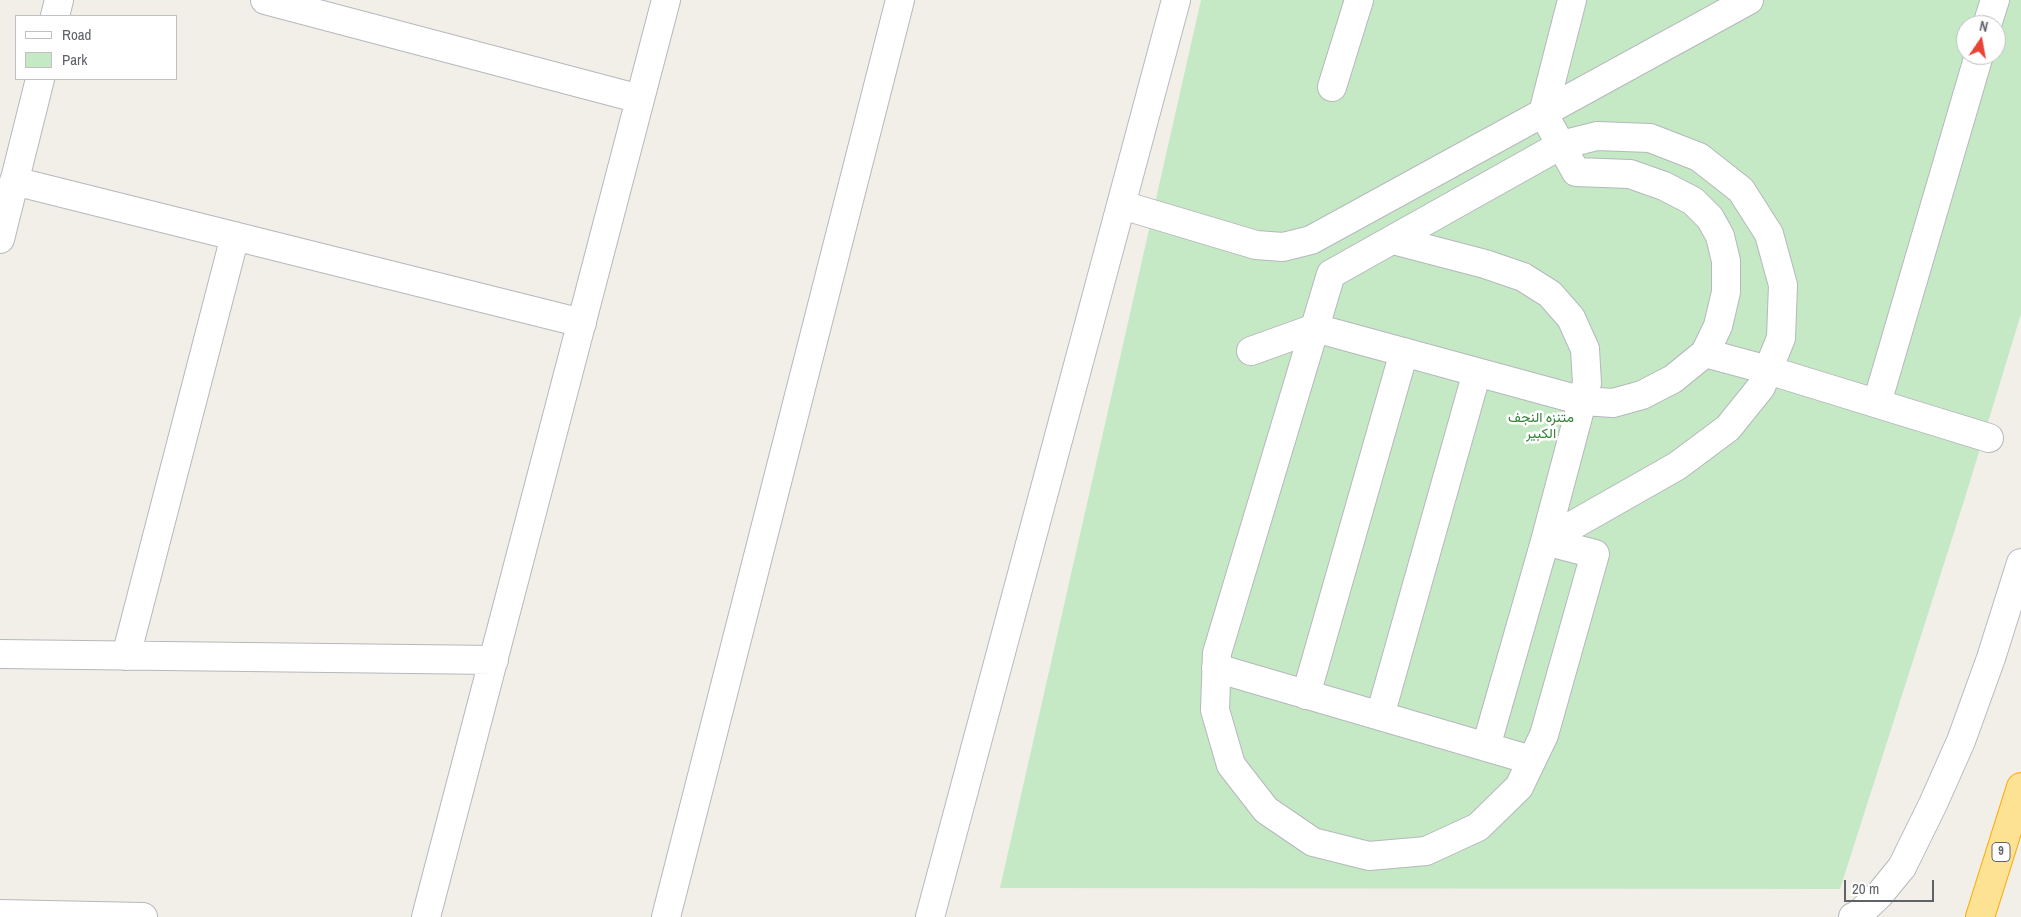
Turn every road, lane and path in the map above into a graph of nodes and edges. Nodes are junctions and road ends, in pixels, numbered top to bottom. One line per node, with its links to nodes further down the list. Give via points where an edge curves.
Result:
1 (59, 0): 10 (street)
2 (265, 0): 15 (street)
3 (666, 0): 15 (street)
4 (900, 0): 47 (street)
5 (1176, 0): 19 (street)
6 (1359, 0): 14 (street)
7 (1572, 0): 16 (street)
8 (1750, 0): 16 (street)
9 (1995, 0): 11 (street)
10 (55, 15)
11 (1990, 15)
12 (1975, 65): 31 (street)
13 (40, 80): 18 (street)
14 (1332, 87)
15 (640, 99): 23 (street)
16 (1543, 113): 17 (street); 19 (street, via 1311,240 1283,247 1256,245)
17 (1561, 145): 22 (street); 27 (street, via 1576,172 1630,174 1664,186 1692,201 1710,218 1720,236 1726,261 1726,292 1718,326); 28 (street, via 1597,136 1650,138 1699,157 1741,190 1769,234 1784,285 1780,338)
18 (14, 181): 20 (street); 21 (street)
19 (1122, 205): 48 (street)
20 (235, 236): 23 (street); 36 (street)
21 (0, 239)
22 (1393, 240): 24 (street, via 1331,274); 30 (street, via 1513,273 1550,294 1571,318 1585,349 1587,383)
23 (582, 322): 37 (street)
24 (1315, 328): 25 (street); 26 (street); 38 (street, via 1217,653)
25 (1251, 351)
26 (1404, 352): 29 (street); 39 (street)
27 (1705, 353): 28 (street); 30 (street, via 1673,379 1642,395 1613,403)
28 (1768, 370): 31 (street); 33 (street, via 1761,387 1728,428 1677,466)
29 (1477, 372): 30 (street); 40 (street)
30 (1583, 401): 33 (street)
31 (1877, 403): 32 (street)
32 (1989, 438)
33 (1545, 541): 41 (street); 42 (street, via 1595,554 1544,735)
34 (2021, 563): 49 (street, via 1961,742 1933,804 1902,866 1880,894)
35 (0, 654): 36 (street)
36 (126, 656): 37 (street)
37 (494, 660): 46 (street)
38 (1216, 668): 39 (street); 42 (street, via 1214,710 1231,765 1266,810 1313,842 1369,856 1426,851 1478,827 1519,787)
39 (1306, 695): 40 (street)
40 (1380, 716): 41 (street)
41 (1486, 747): 42 (street)
42 (1531, 760)
43 (2021, 787): 50 (highway, 9)
44 (0, 914): 45 (street)
45 (143, 917)
46 (426, 917)
47 (666, 917)
48 (930, 917)
49 (1853, 917)
50 (1980, 917)

